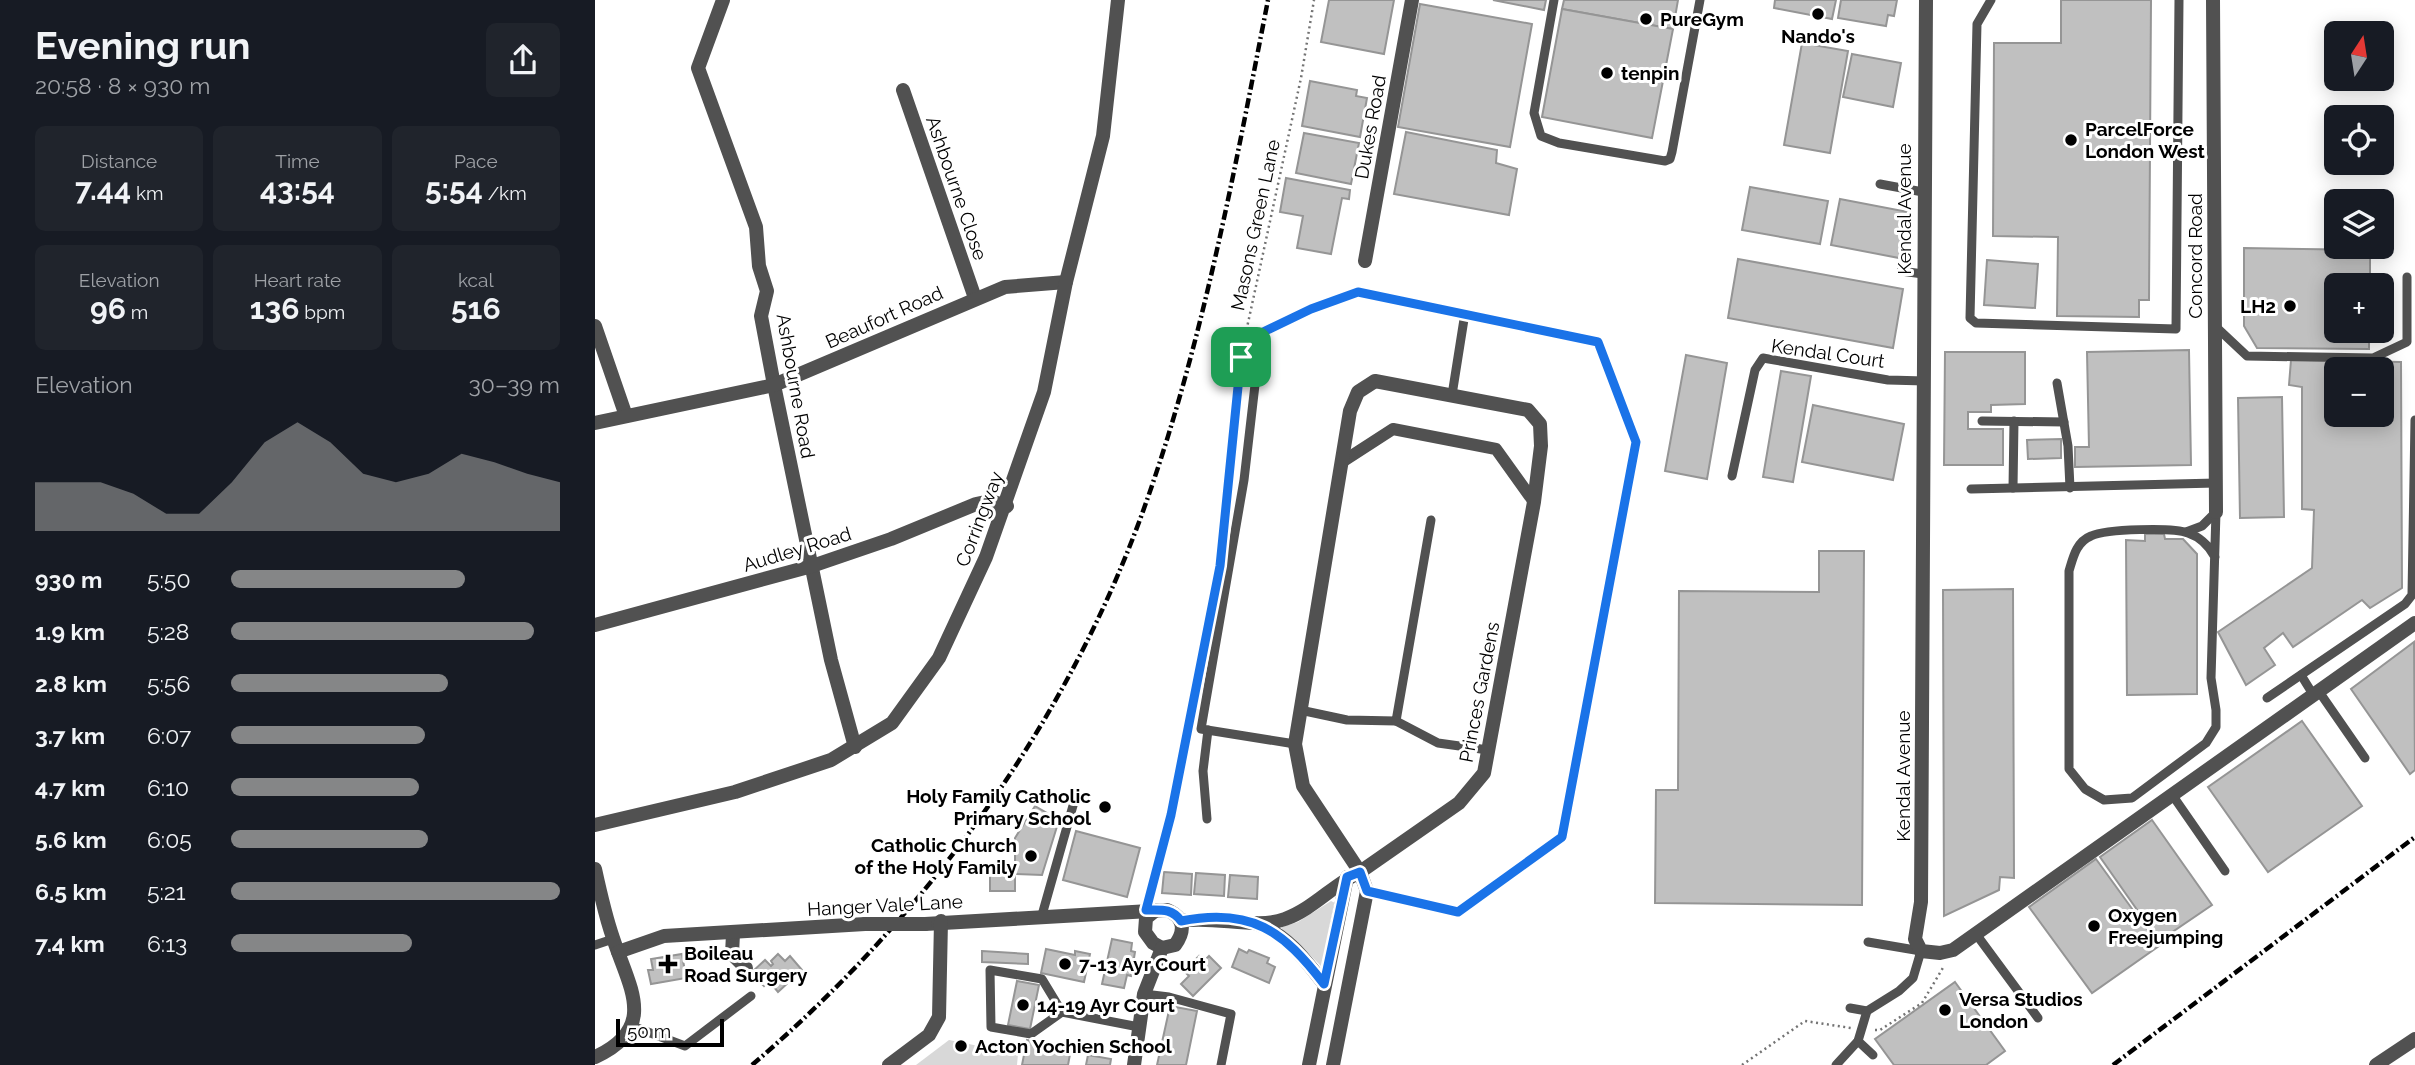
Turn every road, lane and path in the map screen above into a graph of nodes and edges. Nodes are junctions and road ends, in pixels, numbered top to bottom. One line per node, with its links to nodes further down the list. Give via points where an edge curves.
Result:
1 (723, 0): 27 (street, Ashbourne Road, via 698,68 757,227 759,266 767,291 761,316)
2 (1118, 0): 18 (street, Corringway, via 1103,136)
3 (1314, 0): 23 (path, Masons Green Lane)
4 (1412, 0): 14 (street, Dukes Road)
5 (1554, 0): 6 (lane, via 1534,113 1541,136 1657,161 1670,159)
6 (1700, 0)
7 (1926, 0): 13 (street, Kendal Avenue)
8 (1991, 0): 9 (lane, via 1977,24 1970,317 1976,323 2009,326 2176,329)
9 (2179, 0)
10 (2213, 0): 22 (street, Concord Road, via 2220,234)
11 (903, 90): 19 (street, Ashbourne Close)
12 (1880, 184): 13 (lane)
13 (1923, 192): 16 (street, Kendal Avenue)
14 (1365, 261)
15 (1901, 271): 16 (lane)
16 (1923, 274): 25 (street, Kendal Avenue)
17 (2407, 276): 22 (lane, via 2407,342 2373,358 2247,356)
18 (1066, 282): 19 (street, Beaufort Road, via 1005,287); 42 (street, Corringway, via 1044,391)
19 (975, 298): 27 (street, Beaufort Road)
20 (1465, 313): 24 (lane, via 1358,292 1261,333); 28 (lane); 69 (lane, via 1598,342 1636,442 1562,837 1458,912)
21 (595, 326): 29 (street)
22 (2215, 326): 37 (street, Concord Road)
23 (1241, 357): 24 (lane); 45 (path, Masons Green Lane)
24 (1257, 360): 57 (lane, via 1244,480 1201,729)
25 (1925, 381): 36 (lane, Kendal Court, via 1888,380 1763,358 1755,370); 81 (street, Kendal Avenue, via 1921,902 1915,939)
26 (2057, 383): 33 (lane)
27 (774, 386): 29 (street, Beaufort Road); 48 (street, Ashbourne Road)
28 (1451, 395): 35 (street, Princes Gardens, via 1375,381 1358,392 1350,411); 41 (street, Princes Gardens, via 1528,410 1540,424)
29 (626, 416): 34 (street, Beaufort Road)
30 (2415, 420): 51 (lane, via 2412,595)
31 (1982, 421): 32 (lane)
32 (2014, 421): 33 (lane); 38 (lane)
33 (2064, 422): 39 (lane)
34 (595, 423)
35 (1342, 463): 41 (street, via 1392,429 1496,449); 54 (street, Princes Gardens)
36 (1732, 476)
37 (2216, 483): 39 (lane); 43 (street, Concord Road)
38 (2013, 488): 39 (lane); 40 (lane)
39 (2070, 488)
40 (1971, 489)
41 (1534, 502): 60 (street, Princes Gardens)
42 (1006, 506): 48 (street, Audley Road, via 990,501 976,504); 59 (street, Corringway, via 939,658 892,723)
43 (2216, 512): 46 (lane, via 2202,526); 47 (lane)
44 (1431, 520): 55 (lane)
45 (1224, 524)
46 (2186, 532): 47 (lane, via 2201,540); 47 (lane, via 2125,531 2090,536 2076,549 2069,571 2069,769 2085,789 2104,800 2131,798 2206,743 2215,727 2211,678)
47 (2215, 557)
48 (812, 566): 50 (street, Audley Road); 59 (street, Ashbourne Road)
49 (2415, 623): 52 (street)
50 (595, 625)
51 (2301, 675): 52 (lane); 53 (lane)
52 (2317, 695): 61 (lane); 63 (street)
53 (2267, 698)
54 (1300, 710): 55 (lane, via 1347,720); 58 (street, Princes Gardens)
55 (1396, 720): 60 (lane, via 1438,743)
56 (1189, 723): 70 (path)
57 (1208, 730): 58 (lane); 64 (lane, via 1203,771)
58 (1295, 744): 68 (street, Princes Gardens, via 1303,786)
59 (855, 747): 65 (street, Corringway, via 831,760 735,792)
60 (1488, 750): 68 (street, Princes Gardens, via 1484,772 1459,803)
61 (2365, 758)
62 (1076, 795): 71 (lane)
63 (2173, 796): 67 (lane); 76 (street)
64 (1207, 819)
65 (595, 825)
66 (595, 869): 79 (street)
67 (2225, 871)
68 (1354, 874): 69 (street, Princes Gardens); 74 (street, Princes Gardens, via 1284,920); 83 (street)
69 (1367, 891): 93 (street)
70 (1150, 912): 71 (street, Hanger Vale Lane); 73 (street, via 1171,911); 80 (street, via 1145,932)
71 (1042, 915): 72 (street, Hanger Vale Lane)
72 (941, 921): 75 (street, Hanger Vale Lane, bridge); 99 (street, via 939,1017 929,1035)
73 (1181, 921): 74 (street, via 1201,917); 80 (street, via 1179,940)
74 (1250, 921): 83 (street, via 1272,930 1298,950)
75 (733, 934): 79 (street, Hanger Vale Lane, via 664,936); 82 (street, via 732,954)
76 (1976, 934): 81 (street, via 1953,950 1940,954); 89 (lane)
77 (1868, 942): 81 (lane)
78 (595, 945): 79 (lane, Hanger Vale Lane)
79 (616, 945): 90 (street, via 633,989)
80 (1162, 948): 84 (street)
81 (1921, 951): 87 (lane, via 1913,978)
82 (746, 968)
83 (1324, 984): 92 (street)
84 (1144, 994): 91 (street); 101 (lane, via 1231,1014)
85 (751, 996): 90 (lane, via 685,1046)
86 (1850, 1008): 87 (lane)
87 (1867, 1011): 95 (lane)
88 (1062, 1012): 88 (lane, via 1042,979 990,970 991,1027 1031,1034); 91 (lane)
89 (2038, 1018)
90 (632, 1026): 97 (street, via 624,1039)
91 (1139, 1027): 100 (street)
92 (1316, 1031): 93 (street); 102 (street)
93 (1338, 1036): 98 (street)
94 (2415, 1039): 104 (street)
95 (1858, 1041): 96 (lane); 103 (lane)
96 (1873, 1055)
97 (595, 1057)
98 (1334, 1064)
99 (889, 1065)
100 (1134, 1065)
101 (1221, 1065)
102 (1309, 1065)
103 (1836, 1065)
104 (2376, 1065)

